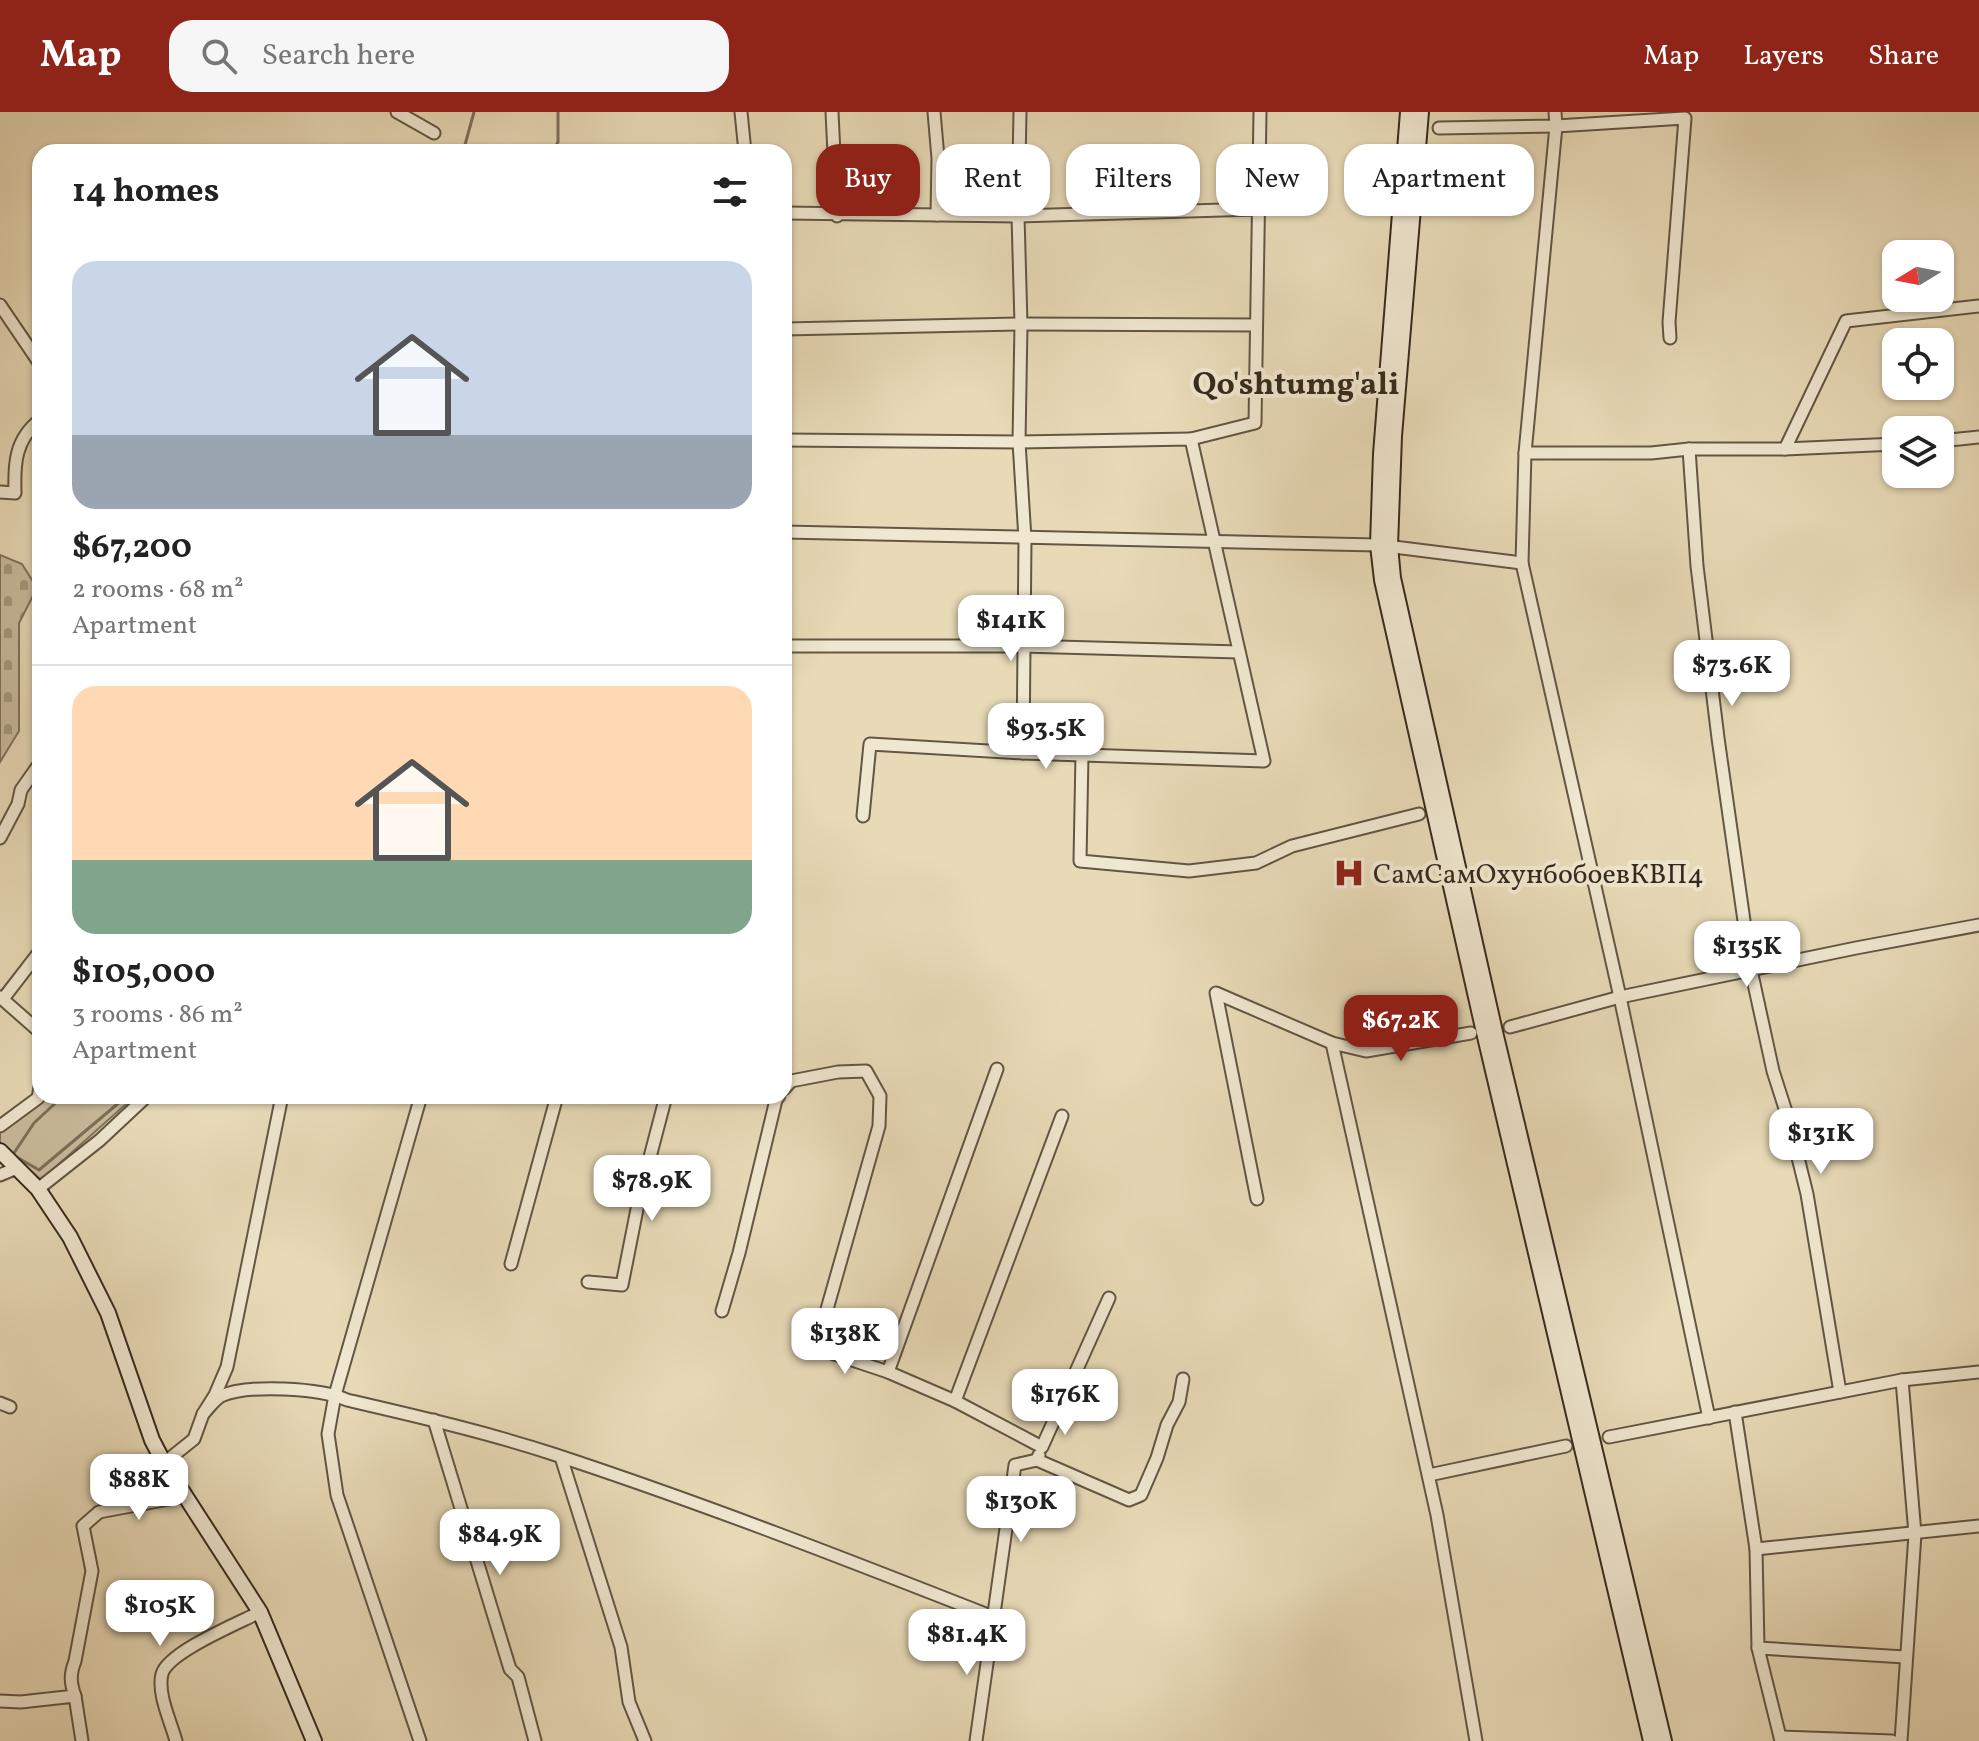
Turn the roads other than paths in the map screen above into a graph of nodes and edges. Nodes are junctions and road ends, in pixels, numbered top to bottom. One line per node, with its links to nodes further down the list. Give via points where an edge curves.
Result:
1 (397, 112): 12 (street)
2 (741, 112): 13 (street)
3 (832, 112): 14 (street)
4 (934, 112): 15 (street)
5 (1020, 112): 16 (street)
6 (1260, 112): 17 (street)
7 (1408, 112): 45 (main road, via 1382,439)
8 (1421, 112): 45 (main road)
9 (1555, 112): 10 (street)
10 (1556, 126): 11 (street); 29 (street, via 1685,118); 40 (street)
11 (1439, 128)
12 (434, 133)
13 (744, 144)
14 (834, 144)
15 (937, 144)
16 (1019, 144)
17 (1259, 144)
18 (1216, 210): 21 (street)
19 (792, 213): 20 (street)
20 (816, 215)
21 (1050, 215)
22 (1018, 216): 26 (street)
23 (1257, 216): 27 (street)
24 (0, 305): 30 (street)
25 (1979, 306): 39 (street, via 1846,321)
26 (1021, 324): 27 (street); 28 (street); 36 (street)
27 (1256, 325): 33 (street, via 1255,423)
28 (792, 329)
29 (1670, 338)
30 (32, 352)
31 (32, 430): 41 (street, via 14,461 15,493)
32 (1979, 437): 35 (street)
33 (1191, 439): 36 (street); 44 (street)
34 (792, 440): 36 (street)
35 (1954, 440)
36 (1019, 442): 43 (street)
37 (1882, 445): 39 (street)
38 (1689, 449): 39 (street); 40 (street); 58 (street, via 1697,566)
39 (1785, 449)
40 (1525, 453): 46 (street)
41 (0, 492)
42 (792, 532): 43 (street)
43 (1025, 539): 44 (street); 48 (street)
44 (1214, 541): 45 (street); 49 (street)
45 (1384, 545): 46 (street); 122 (main road, via 1382,580); 123 (main road)
46 (1522, 563): 59 (street)
47 (792, 646): 48 (street)
48 (1022, 646): 49 (street); 50 (street)
49 (1239, 652): 51 (street, via 1264,761)
50 (1023, 753): 51 (street); 54 (street, via 870,744)
51 (1082, 755): 53 (street, via 1080,861 1189,871 1256,863 1292,846)
52 (32, 774): 55 (street)
53 (1419, 814)
54 (863, 816)
55 (0, 838)
56 (1979, 925): 58 (street)
57 (32, 961): 60 (street)
58 (1751, 970): 59 (street); 89 (street, via 1807,1194)
59 (1620, 997): 62 (street); 94 (street)
60 (1, 998): 61 (street)
61 (32, 1025)
62 (1510, 1027)
63 (1471, 1033): 64 (street, via 1366,1051)
64 (1332, 1043): 80 (street, via 1216,993); 102 (street)
65 (997, 1069): 85 (street)
66 (792, 1081): 85 (street, via 866,1071 880,1096 879,1126 816,1348)
67 (32, 1102): 75 (street)
68 (138, 1104): 79 (street)
69 (280, 1104): 93 (street, via 227,1367)
70 (419, 1104): 90 (street)
71 (555, 1104): 81 (street)
72 (664, 1104): 82 (street, via 622,1285)
73 (775, 1104): 84 (street)
74 (1062, 1116): 91 (street)
75 (0, 1126)
76 (0, 1151): 77 (main road)
77 (17, 1168): 78 (street); 79 (main road)
78 (0, 1175)
79 (38, 1189): 101 (main road, via 70,1237 108,1313)
80 (1257, 1199)
81 (511, 1264)
82 (588, 1282)
83 (1109, 1298): 98 (street)
84 (722, 1311)
85 (888, 1372): 91 (street)
86 (1979, 1372): 88 (street)
87 (1183, 1379): 100 (street, via 1179,1402 1141,1495 1129,1500)
88 (1902, 1380): 89 (street); 105 (street)
89 (1840, 1392): 92 (street)
90 (335, 1395): 93 (street, via 239,1390 217,1398); 95 (street); 117 (street, via 328,1434 337,1495)
91 (955, 1401): 98 (street)
92 (1735, 1412): 94 (street); 106 (street)
93 (203, 1414): 101 (street, via 194,1439)
94 (1709, 1418): 96 (street)
95 (434, 1420): 99 (street); 118 (street)
96 (1609, 1437)
97 (1566, 1446): 102 (street)
98 (1042, 1447): 100 (street)
99 (561, 1457): 108 (street); 119 (street, via 621,1647 629,1702)
100 (1037, 1460): 108 (street, via 1015,1465)
101 (164, 1463): 103 (main road)
102 (1429, 1475): 121 (street)
103 (185, 1496): 107 (main road); 111 (street, via 99,1512 83,1526 92,1571 70,1672)
104 (1979, 1526): 105 (street)
105 (1915, 1534): 106 (street); 110 (street)
106 (1756, 1549): 109 (street)
107 (260, 1612): 115 (street, via 166,1665 161,1687); 116 (main road)
108 (993, 1617): 120 (street)
109 (1758, 1648): 110 (street); 113 (street)
110 (1905, 1657): 125 (street)
111 (75, 1696): 112 (street); 114 (street)
112 (0, 1701)
113 (1781, 1739): 124 (street)
114 (82, 1741)
115 (176, 1741)
116 (314, 1741)
117 (420, 1741)
118 (535, 1741)
119 (645, 1741)
120 (976, 1741)
121 (1476, 1741)
122 (1651, 1741)
123 (1664, 1741)
124 (1892, 1741)
125 (1901, 1741)

